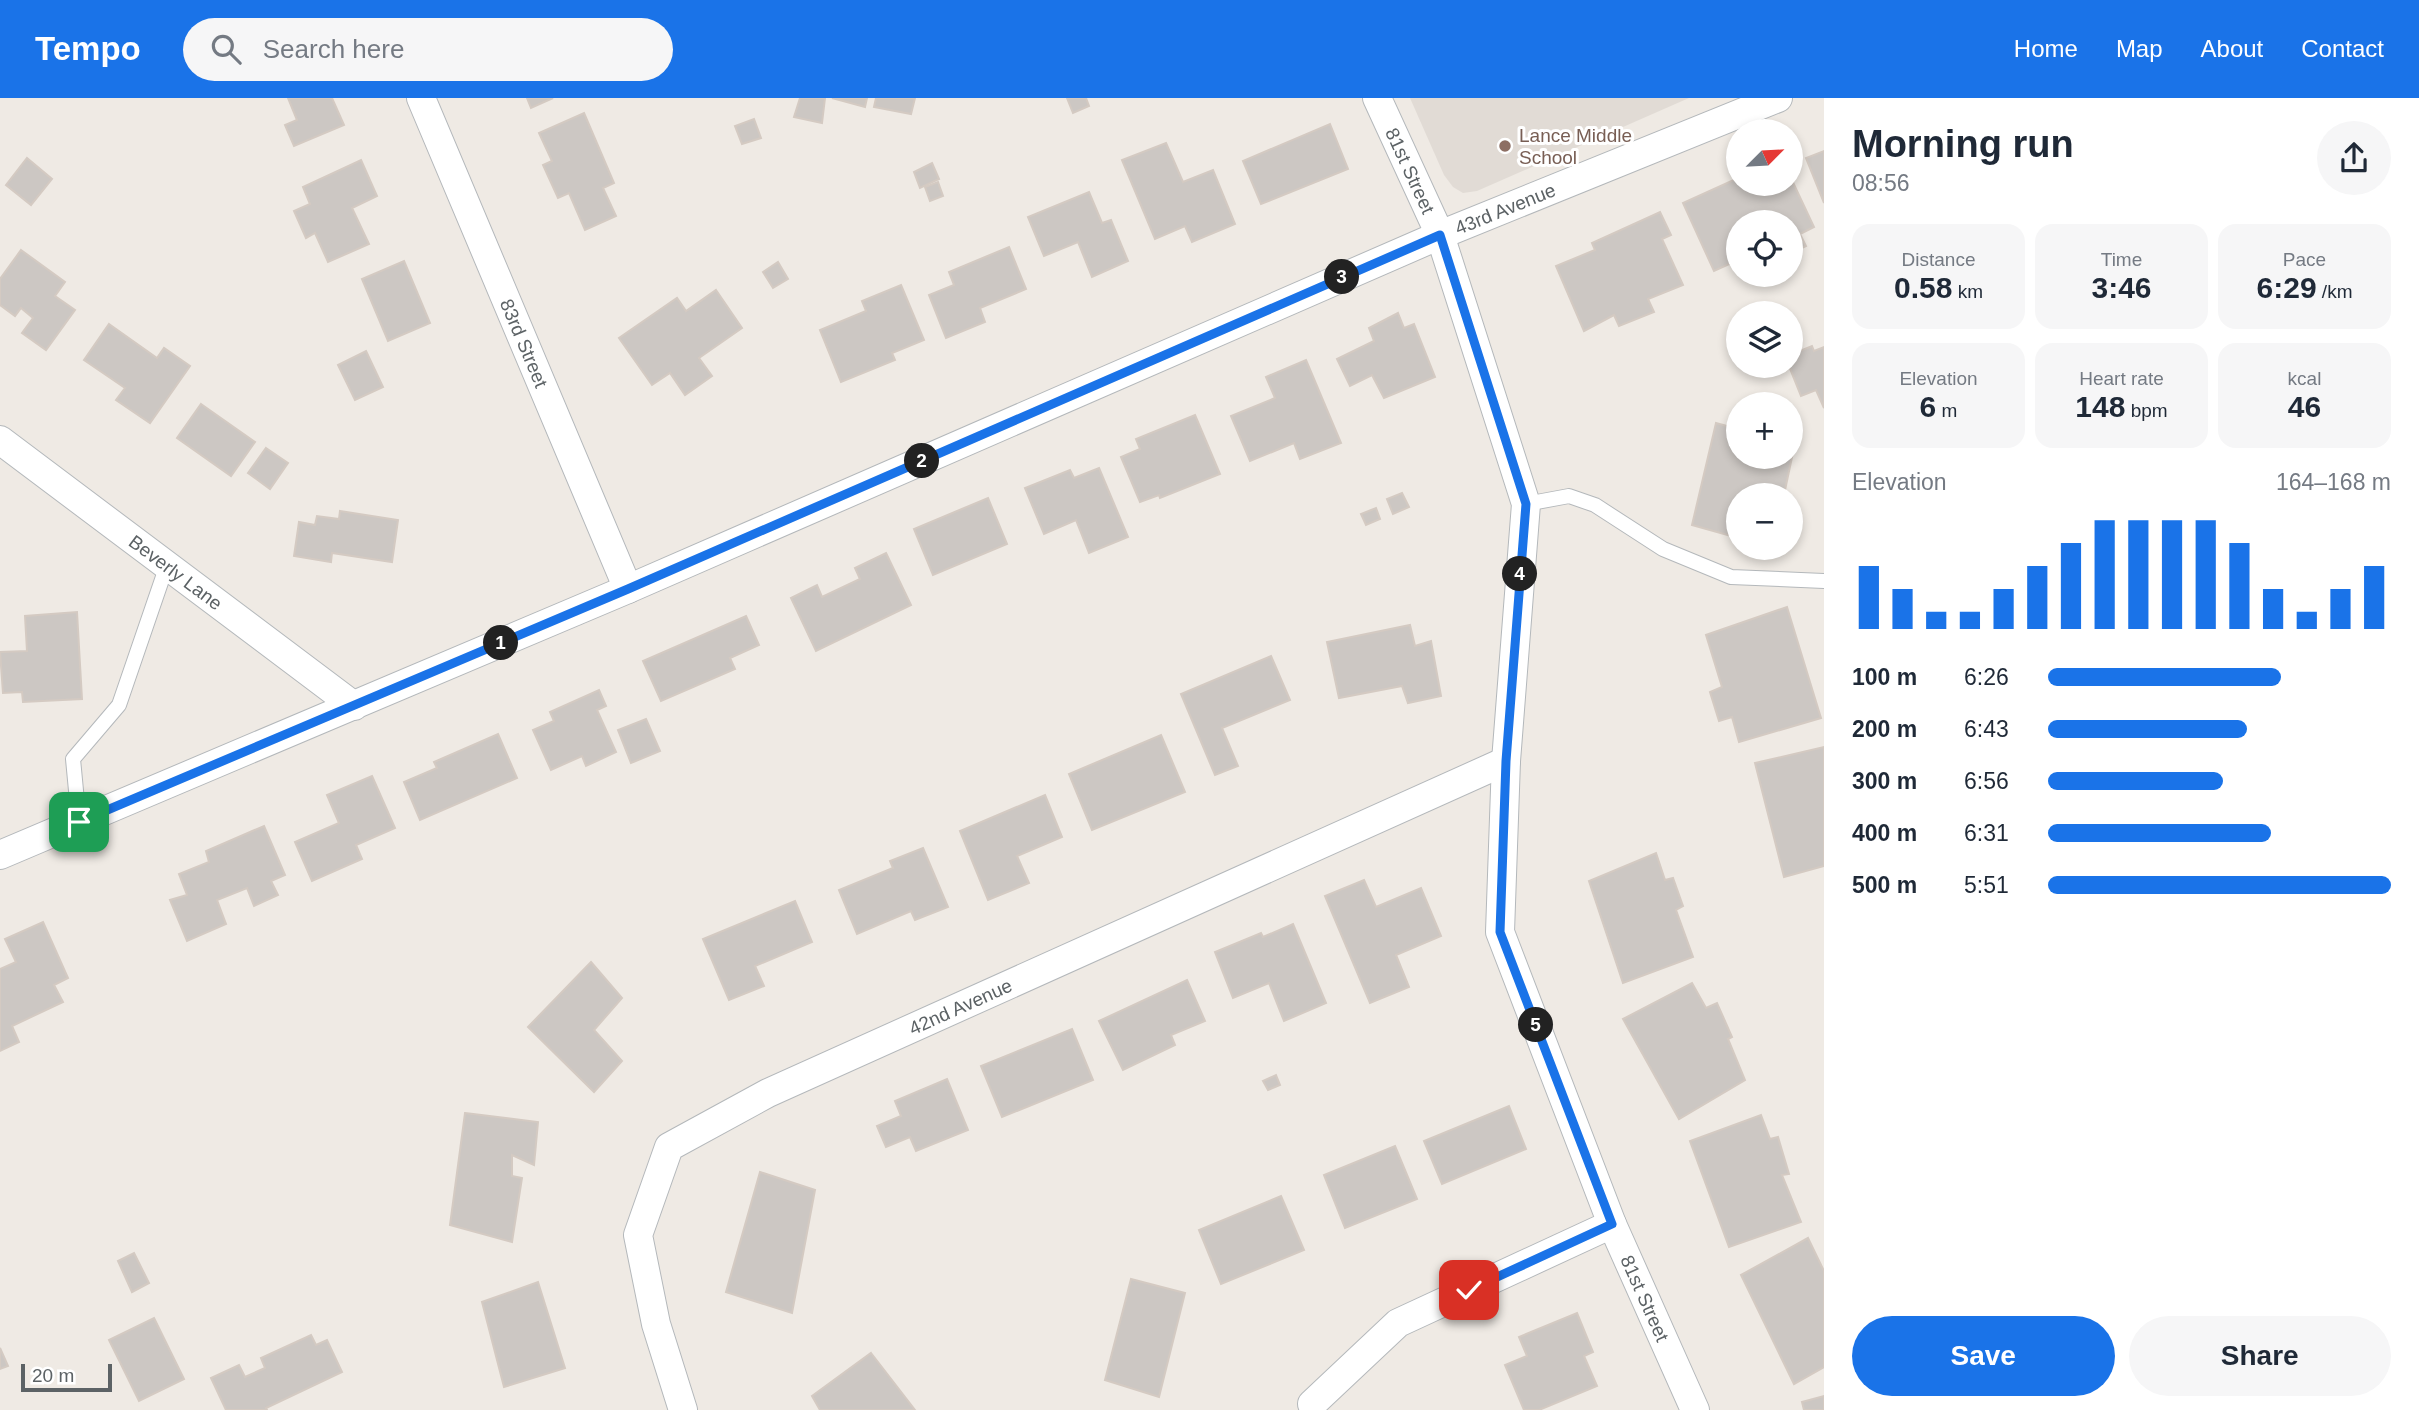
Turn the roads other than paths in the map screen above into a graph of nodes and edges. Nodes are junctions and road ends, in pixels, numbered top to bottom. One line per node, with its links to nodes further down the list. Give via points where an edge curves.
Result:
1 (421, 98): 9 (street, 83rd Street)
2 (1377, 98): 4 (street, 81st Street)
3 (1778, 98): 4 (street, 43rd Avenue)
4 (1440, 235): 6 (street, 81st Street); 9 (street, 43rd Avenue)
5 (0, 440): 7 (street, Beverly Lane)
6 (1526, 504): 8 (lane, via 1569,496 1595,505 1663,549 1731,577); 11 (street, 81st Street)
7 (167, 565): 10 (street, Beverly Lane); 12 (lane, via 119,705 73,759)
8 (1824, 581)
9 (628, 589): 10 (street, 43rd Avenue)
10 (354, 706): 12 (street, 43rd Avenue)
11 (1506, 761): 14 (street, 81st Street, via 1500,932); 16 (street, 42nd Avenue, via 768,1093 669,1147 638,1235 656,1324)
12 (79, 822): 13 (street, 43rd Avenue)
13 (0, 855)
14 (1612, 1224): 15 (street, via 1398,1323); 17 (street, 81st Street)
15 (1312, 1404)
16 (683, 1410)
17 (1695, 1410)

